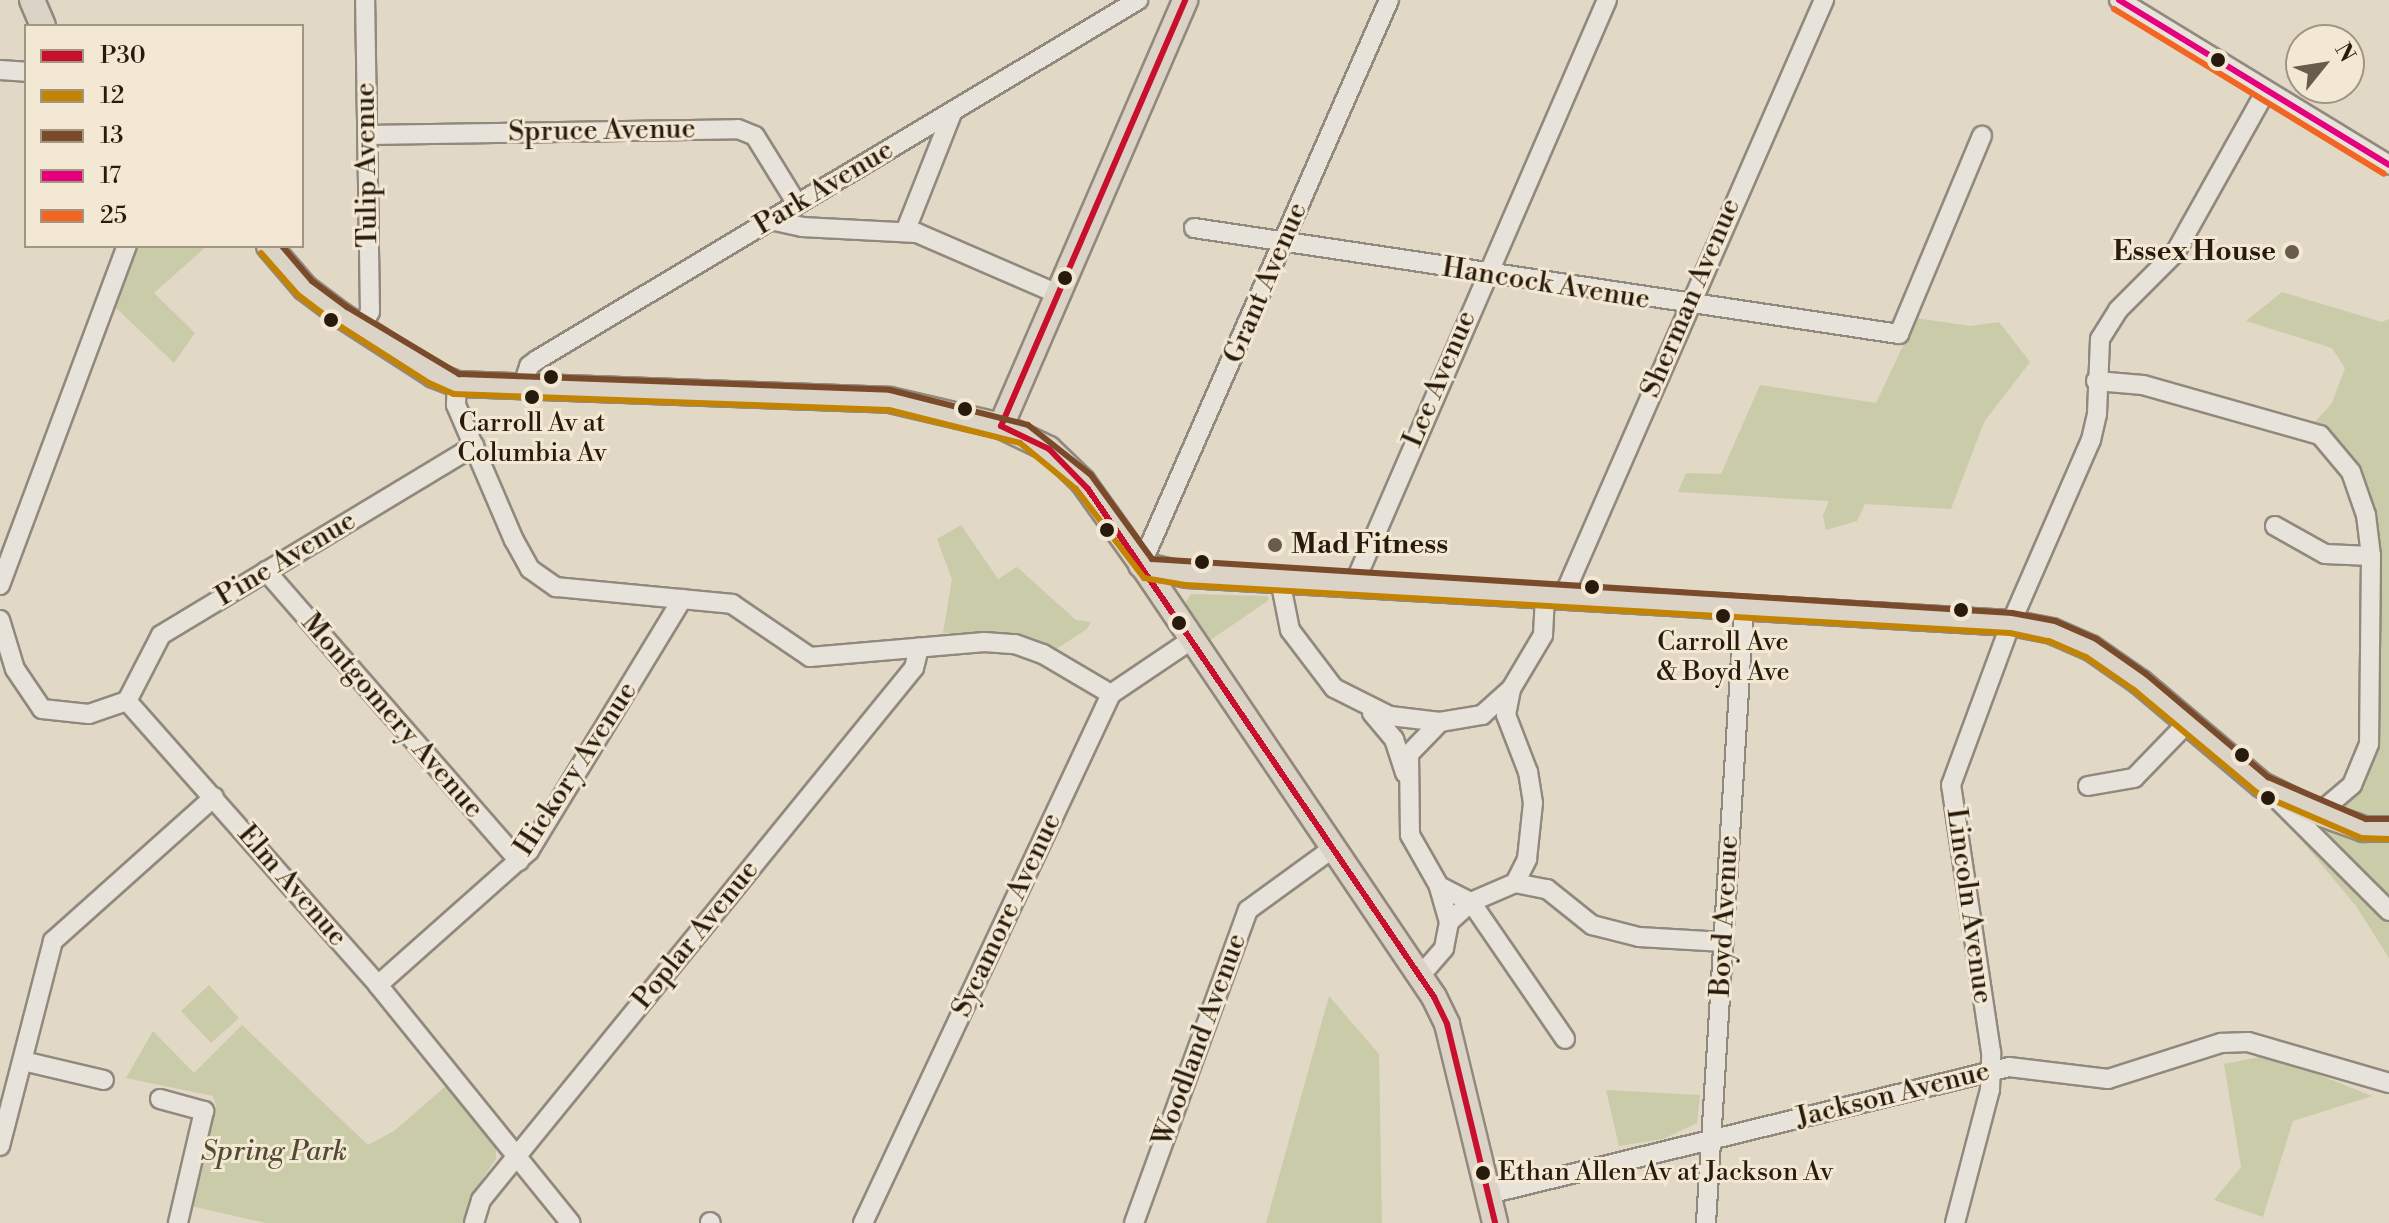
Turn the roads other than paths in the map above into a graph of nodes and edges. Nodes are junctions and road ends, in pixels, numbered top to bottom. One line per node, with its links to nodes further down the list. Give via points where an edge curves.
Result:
1 (32, 0): 11 (main road)
2 (365, 0): 16 (street, Tulip Avenue)
3 (1098, 0): 10 (street)
4 (1138, 0): 10 (street, Park Avenue)
5 (1185, 0): 27 (main road)
6 (1389, 0): 23 (street, Grant Avenue)
7 (1607, 0): 26 (street, Lee Avenue)
8 (1824, 0): 28 (street, Sherman Avenue)
9 (2119, 0): 14 (street)
10 (1109, 17): 15 (street, Park Avenue)
11 (42, 24)
12 (0, 70): 13 (street)
13 (24, 72)
14 (2266, 91): 18 (street); 30 (street, Lincoln Avenue, via 2175,253 2108,323 2096,352)
15 (953, 111): 19 (street, Park Avenue); 22 (street)
16 (367, 135): 19 (street, Spruce Avenue, via 748,130); 29 (street, Tulip Avenue, via 370,312)
17 (1982, 136): 28 (street, Hancock Avenue, via 1899,334)
18 (2389, 165)
19 (797, 204): 20 (street, Park Avenue)
20 (770, 220): 22 (street, via 802,227); 32 (street, Park Avenue, via 529,366)
21 (1194, 228): 23 (street, Hancock Avenue)
22 (905, 232): 27 (street)
23 (1283, 245): 26 (street, Hancock Avenue); 37 (street, Grant Avenue)
24 (126, 248): 41 (street)
25 (271, 248): 29 (main road, via 305,288)
26 (1484, 274): 28 (street, Hancock Avenue); 40 (street, Lee Avenue)
27 (1058, 294): 33 (main road)
28 (1688, 306): 42 (street, Sherman Avenue)
29 (361, 328): 31 (main road)
30 (2096, 381): 36 (street, via 2143,385 2320,435 2351,472 2366,515); 46 (street, Lincoln Avenue, via 2091,440)
31 (457, 384): 32 (main road); 34 (street, via 456,405)
32 (523, 385): 33 (main road, via 890,400)
33 (1001, 426): 37 (main road, via 1049,449 1083,482)
34 (474, 446): 38 (street, Pine Avenue); 43 (street, via 530,569 572,591)
35 (2275, 526): 36 (street, via 2325,554)
36 (2371, 556): 61 (street, via 2369,744 2352,785)
37 (1141, 565): 39 (main road, via 1187,575); 47 (main road)
38 (266, 571): 51 (street, Pine Avenue, via 161,635); 65 (street, Montgomery Avenue)
39 (1280, 580): 40 (main road); 52 (street, via 1290,630 1312,664 1334,688)
40 (1354, 584): 42 (main road)
41 (0, 585)
42 (1554, 597): 44 (main road); 49 (street, Sherman Avenue, via 1543,635)
43 (682, 599): 48 (street, via 732,604 810,657); 65 (street, Hickory Avenue)
44 (1744, 609): 46 (main road); 72 (street, Boyd Avenue)
45 (0, 620): 51 (street, via 15,669 42,709 59,715 89,714)
46 (2011, 623): 55 (main road, via 2052,631 2091,648); 77 (street, Lincoln Avenue, via 1951,785)
47 (1191, 640): 50 (street); 64 (main road)
48 (919, 648): 50 (street, via 1015,644 1043,654); 83 (street, Poplar Avenue, via 914,668)
49 (1511, 689): 53 (street); 56 (street, via 1506,715)
50 (1111, 694): 88 (street, Sycamore Avenue)
51 (127, 701): 60 (street, Elm Avenue)
52 (1367, 708): 54 (street); 57 (street, via 1394,739)
53 (1482, 715): 54 (street); 56 (street, via 1499,722)
54 (1440, 722): 57 (street, via 1409,754)
55 (2188, 722): 58 (main road); 59 (street, via 2134,778)
56 (1514, 742): 63 (street, via 1528,772)
57 (1406, 776): 67 (street, via 1410,835)
58 (2262, 785): 61 (main road); 70 (street)
59 (2088, 786)
60 (214, 797): 74 (street, Elm Avenue); 76 (street, via 53,941)
61 (2319, 813): 62 (main road, via 2364,829)
62 (2389, 829)
63 (1533, 834): 66 (street); 68 (street)
64 (1332, 849): 73 (main road); 89 (street, Woodland Avenue, via 1248,910)
65 (519, 861): 74 (street, Hickory Avenue)
66 (1515, 883): 68 (street); 69 (street)
67 (1439, 886): 69 (street); 71 (street)
68 (1547, 889): 72 (street, via 1592,925 1639,937)
69 (1475, 900): 71 (street); 75 (street)
70 (2389, 911)
71 (1449, 922): 73 (street, via 1444,948)
72 (1724, 942): 81 (street, Boyd Avenue)
73 (1420, 976): 84 (main road, via 1447,1024)
74 (378, 985): 83 (street, Elm Avenue)
75 (1565, 1039)
76 (23, 1061): 78 (street); 82 (street)
77 (1990, 1071): 79 (street, Jackson Avenue, via 2009,1067 2108,1079 2221,1043 2248,1042); 81 (street, Jackson Avenue); 92 (street, Lincoln Avenue, via 1990,1090)
78 (104, 1080)
79 (2389, 1083)
80 (160, 1099): 85 (street, via 204,1111)
81 (1711, 1140): 84 (street, Jackson Avenue); 91 (street, Boyd Avenue)
82 (0, 1146)
83 (516, 1156): 86 (street, Poplar Avenue, via 481,1200); 87 (street, Elm Avenue)
84 (1489, 1194): 90 (main road)
85 (178, 1223)
86 (474, 1223)
87 (571, 1223)
88 (863, 1223)
89 (1134, 1223)
90 (1495, 1223)
91 (1706, 1223)
92 (1955, 1223)

